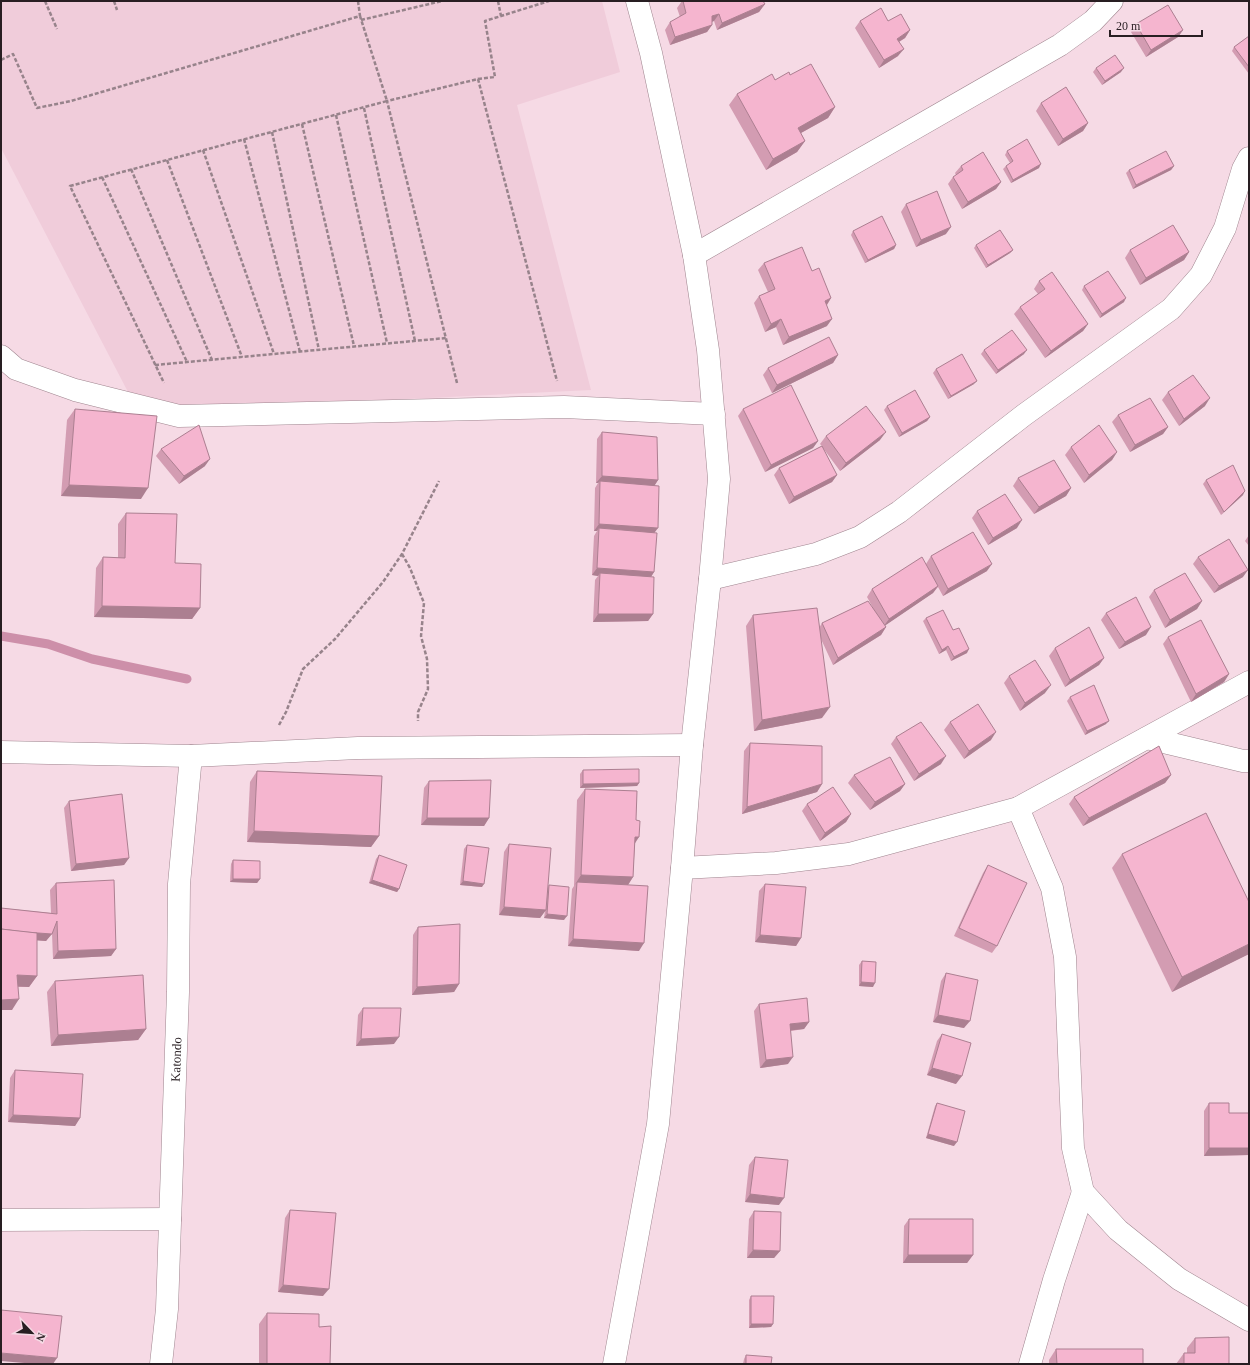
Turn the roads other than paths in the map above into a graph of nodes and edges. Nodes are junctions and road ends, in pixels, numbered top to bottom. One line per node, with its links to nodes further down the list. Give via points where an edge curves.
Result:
1 (637, 1): 4 (street, via 651,53)
2 (1112, 1): 4 (street, via 1093,22 1060,45)
3 (1249, 158): 7 (street, via 1242,169 1225,228 1201,275 1171,309 1024,415 899,512 860,537 816,554)
4 (694, 255): 6 (street, via 708,350)
5 (1, 356): 6 (street, via 16,369 75,390 179,416 564,407)
6 (714, 414): 7 (street, via 719,479)
7 (710, 579): 10 (street)
8 (1249, 682): 9 (street)
9 (1147, 738): 13 (street); 14 (street)
10 (692, 745): 12 (street, via 358,748); 15 (street)
11 (1, 752): 12 (street)
12 (191, 756): 17 (street, Katondo, via 179,884)
13 (1249, 761)
14 (1018, 808): 15 (street, via 849,854 776,863); 16 (street, via 1052,888 1065,957 1073,1148)
15 (682, 868): 21 (street, via 658,1124)
16 (1083, 1192): 19 (street, via 1118,1230 1179,1279); 22 (street)
17 (170, 1219): 18 (street); 20 (street, Katondo, via 167,1309)
18 (1, 1220)
19 (1249, 1320)
20 (161, 1364)
21 (614, 1364)
22 (1030, 1364)

